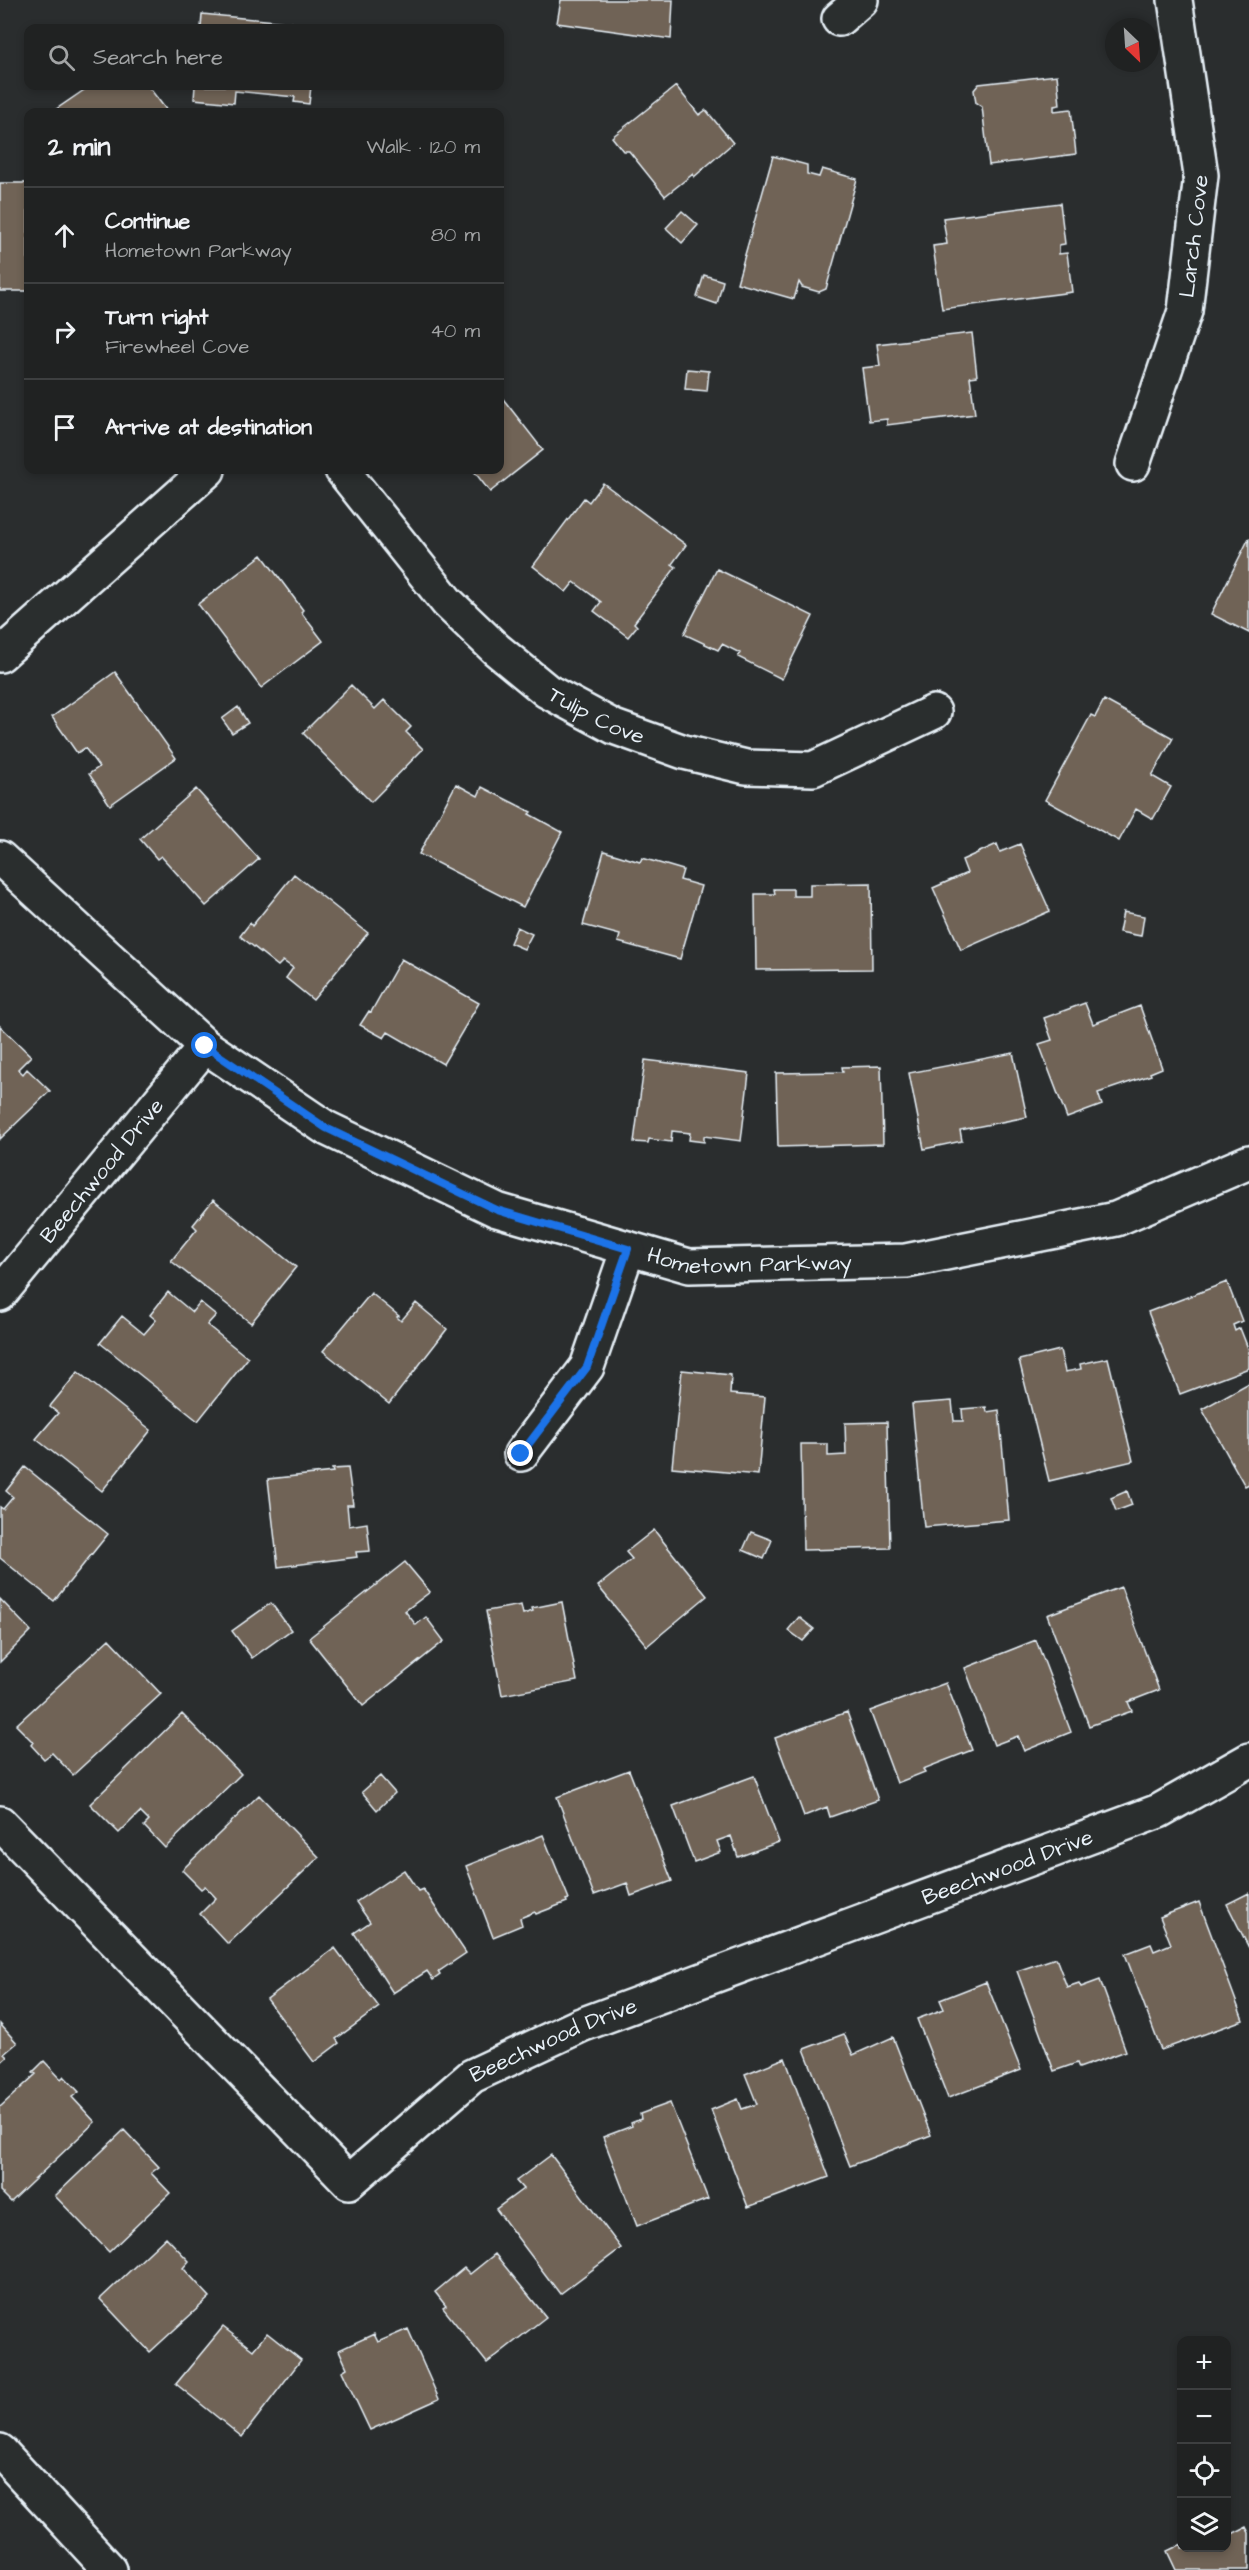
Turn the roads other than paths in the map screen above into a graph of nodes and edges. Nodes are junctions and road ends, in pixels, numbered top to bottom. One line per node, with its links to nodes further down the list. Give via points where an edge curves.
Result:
1 (1175, 0): 2 (street, Larch Cove, via 1201,175 1185,311)
2 (1133, 464)
3 (204, 474): 5 (street)
4 (345, 474): 6 (street, Tulip Cove, via 447,602 496,649 547,691 614,727 684,752 746,767 813,769)
5 (0, 655)
6 (934, 712)
7 (0, 858): 8 (street, Hometown Parkway)
8 (205, 1046): 10 (street, Hometown Parkway, via 326,1128 368,1149 497,1210); 11 (street, Beechwood Drive)
9 (1249, 1162): 10 (street, Hometown Parkway, via 1116,1219 906,1261 689,1266)
10 (628, 1249): 12 (street, via 587,1367)
11 (0, 1294)
12 (521, 1454)
13 (1249, 1760): 14 (street, Beechwood Drive, via 1159,1811 581,2025 491,2067 472,2076 349,2182)
14 (0, 1823)
15 (0, 2451): 16 (street)
16 (110, 2570)

